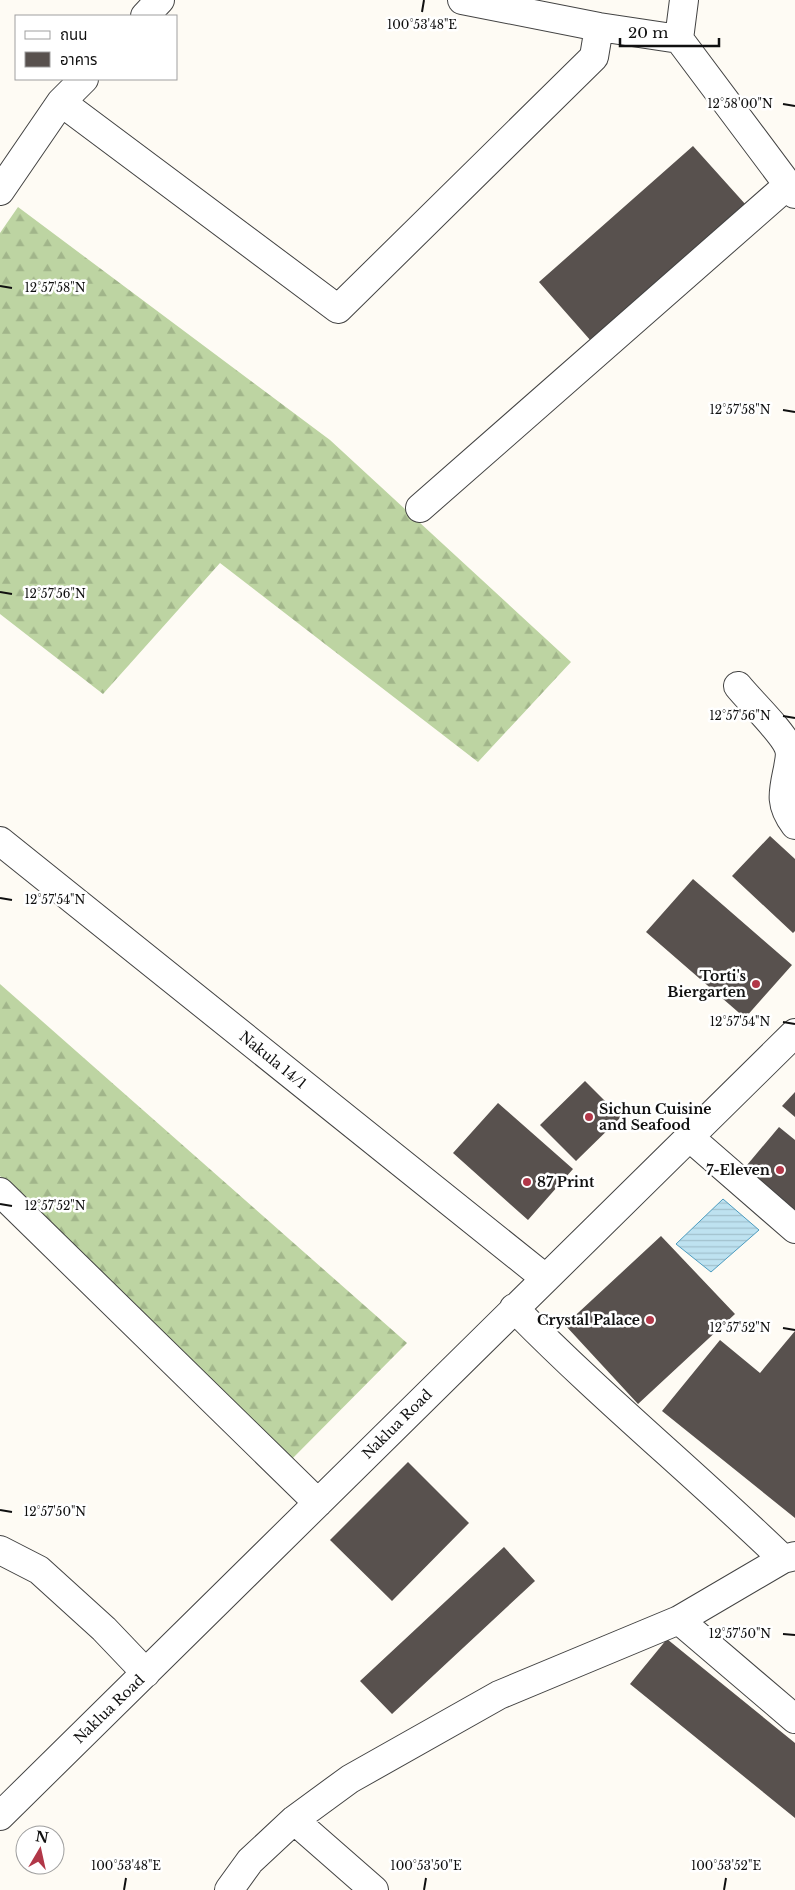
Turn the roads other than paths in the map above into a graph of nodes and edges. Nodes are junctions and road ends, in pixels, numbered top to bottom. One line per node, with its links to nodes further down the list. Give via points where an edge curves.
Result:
1 (160, 0): 4 (street)
2 (462, 0): 5 (street)
3 (684, 0): 6 (street)
4 (146, 15)
5 (599, 27): 6 (street); 8 (street, via 594,57 338,309)
6 (679, 39): 9 (street)
7 (83, 80): 8 (street)
8 (61, 102): 10 (street)
9 (791, 189): 11 (street)
10 (0, 191)
11 (420, 508)
12 (738, 686): 13 (street, via 789,747 783,804)
13 (795, 826)
14 (0, 841): 19 (street, Nakula 14/1)
15 (795, 1033): 16 (street, Naklua Road)
16 (688, 1136): 18 (street); 19 (street, Naklua Road)
17 (0, 1192): 21 (street)
18 (795, 1229)
19 (545, 1278): 20 (street, Naklua Road)
20 (514, 1308): 21 (street, Naklua Road); 23 (street, via 602,1394)
21 (318, 1503): 25 (street, Naklua Road)
22 (0, 1550): 25 (street, via 39,1570)
23 (789, 1558): 24 (street)
24 (679, 1620): 26 (street); 28 (street, via 499,1695 350,1779)
25 (146, 1672): 27 (street, Naklua Road)
26 (795, 1719)
27 (0, 1816)
28 (294, 1820): 29 (street, via 250,1861); 30 (street)
29 (229, 1890)
30 (374, 1890)

